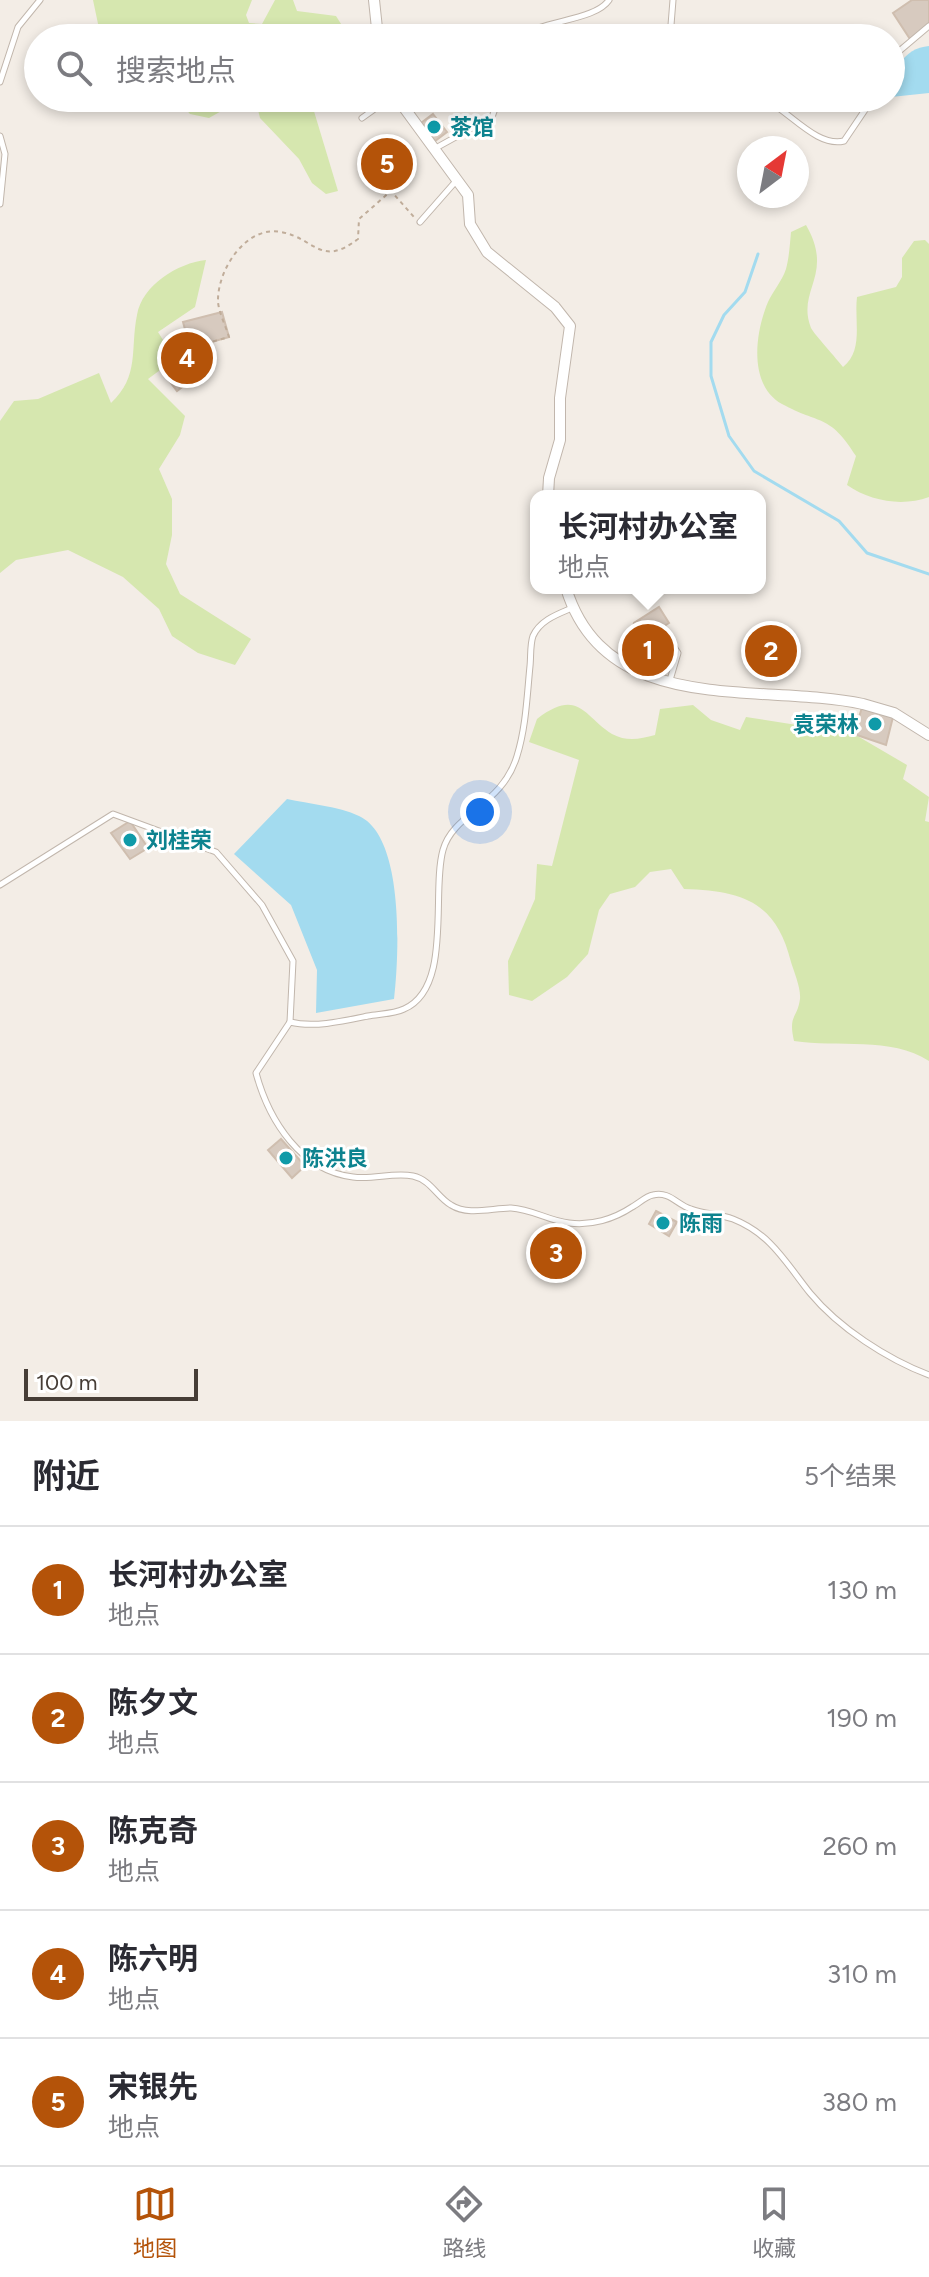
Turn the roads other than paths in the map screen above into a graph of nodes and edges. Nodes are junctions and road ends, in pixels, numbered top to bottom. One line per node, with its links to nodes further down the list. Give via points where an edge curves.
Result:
1 (40, 0): 10 (lane, via 18,27)
2 (374, 0): 5 (street)
3 (609, 0): 6 (lane, via 596,10)
4 (673, 0): 7 (lane)
5 (377, 24)
6 (547, 24)
7 (671, 24)
8 (929, 26): 9 (lane)
9 (905, 43)
10 (0, 82)
11 (370, 112): 16 (lane)
12 (407, 112): 18 (street)
13 (494, 112): 18 (lane)
14 (787, 112): 15 (lane, via 833,144 844,141)
15 (864, 112)
16 (362, 118)
17 (0, 136): 20 (lane, via 5,154)
18 (434, 149): 19 (street)
19 (457, 180): 21 (lane); 22 (street, via 468,195 470,224 487,252 555,307 570,326 560,440)
20 (0, 204)
21 (420, 222)
22 (548, 490)
23 (568, 594): 24 (street)
24 (572, 608): 26 (street, via 600,646 632,671); 29 (lane, via 550,618 533,636 524,723 507,784 458,825 444,847 436,962 416,1001 404,1010 342,1021)
25 (661, 628): 26 (lane, via 678,653)
26 (669, 685): 27 (street, via 856,702 894,713)
27 (929, 735)
28 (0, 885): 29 (lane, via 113,814 216,852 262,905 293,961)
29 (290, 1022): 30 (lane, via 256,1073 280,1127 305,1159 326,1172 356,1178 416,1177 450,1205 465,1210 523,1210 569,1224 610,1220 652,1195 669,1195 688,1209 753,1228 831,1313 879,1350)
30 (929, 1375)

